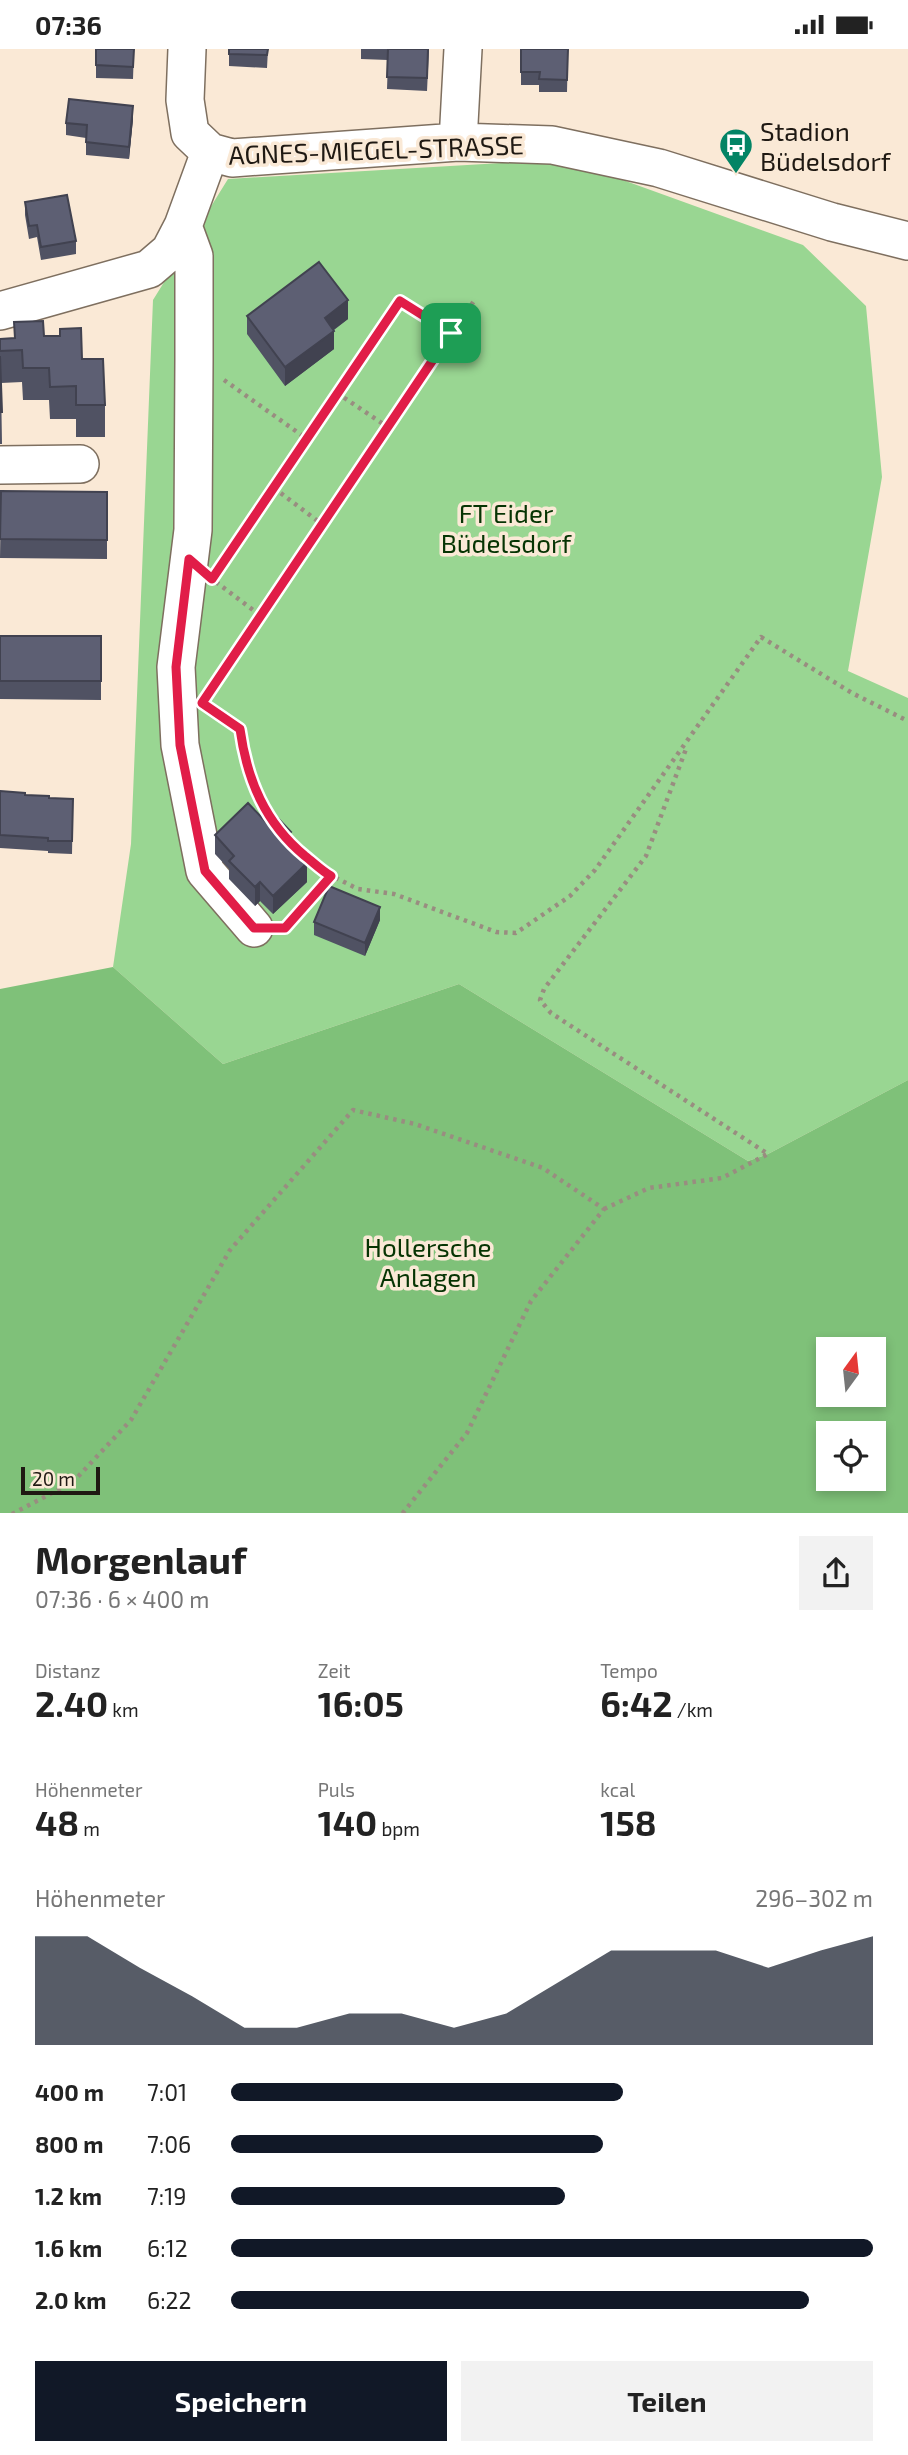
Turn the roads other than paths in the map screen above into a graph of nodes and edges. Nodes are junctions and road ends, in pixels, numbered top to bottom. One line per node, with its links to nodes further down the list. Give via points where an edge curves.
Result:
1 (187, 49): 4 (street, via 185,100 190,133)
2 (463, 49): 3 (street)
3 (458, 142): 4 (street, AGNES-MIEGEL-STRASSE, via 232,158); 6 (street, AGNES-MIEGEL-STRASSE, via 552,145 659,168)
4 (210, 152): 5 (street)
5 (183, 226): 7 (street, via 170,251 149,269); 10 (street, via 194,256 193,530 201,569 176,667 180,745 205,871)
6 (908, 241)
7 (0, 311)
8 (80, 464): 9 (street)
9 (0, 465)
10 (254, 928)

